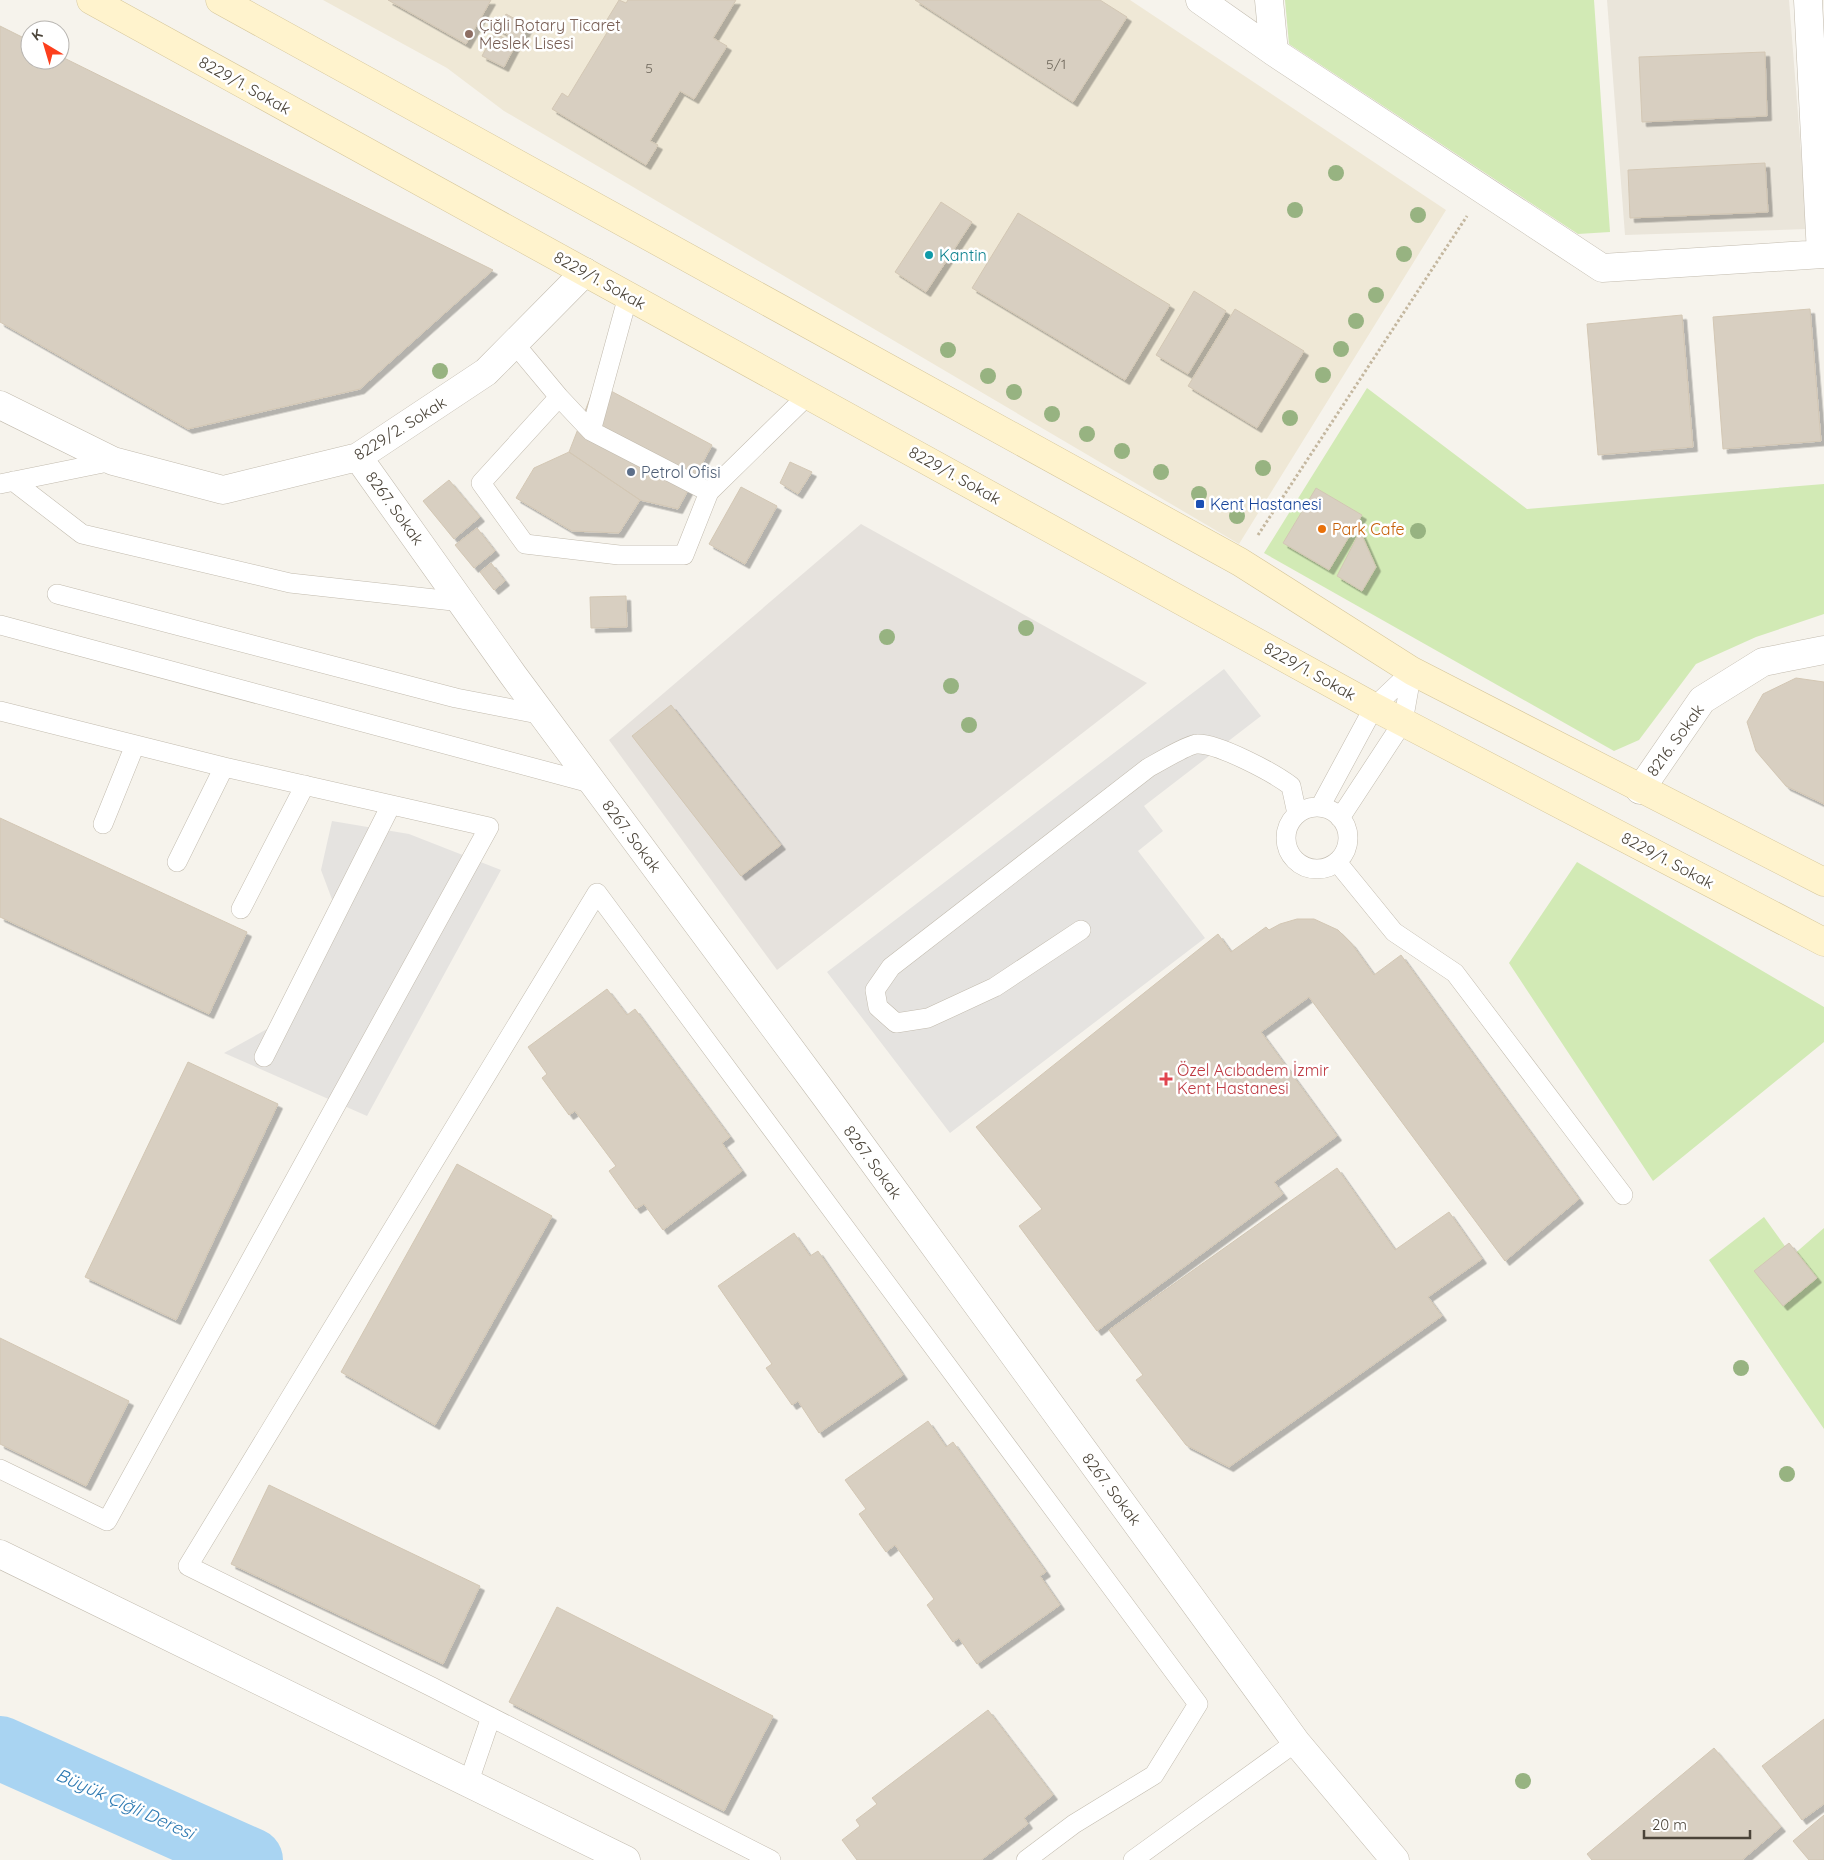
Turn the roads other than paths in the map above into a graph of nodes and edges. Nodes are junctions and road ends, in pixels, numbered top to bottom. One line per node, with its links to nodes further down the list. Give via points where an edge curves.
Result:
1 (90, 0): 8 (street, 8229/1. Sokak)
2 (220, 0): 23 (street, via 1240,562)
3 (1200, 0): 6 (street)
4 (1269, 0): 6 (street)
5 (1808, 0): 7 (street)
6 (1274, 52): 7 (street, via 1602,268)
7 (1823, 254)
8 (585, 272): 9 (street, 8229/1. Sokak); 10 (street, 8229/2. Sokak)
9 (628, 296): 11 (street, 8229/1. Sokak); 14 (lane)
10 (514, 343): 12 (lane); 15 (street, 8229/2. Sokak, via 486,372)
11 (808, 395): 18 (lane); 24 (street, 8229/1. Sokak)
12 (559, 397): 14 (lane); 18 (lane, via 481,483 525,544 618,555 684,555)
13 (0, 405): 16 (street, 8229/2. Sokak)
14 (591, 431): 18 (lane)
15 (358, 457): 16 (street, 8229/2. Sokak, via 223,490); 20 (street, 8267. Sokak)
16 (113, 461): 17 (lane)
17 (7, 482): 20 (lane, via 82,534 290,582)
18 (709, 492)
19 (57, 594): 26 (lane, via 456,698)
20 (462, 602): 26 (street, 8267. Sokak)
21 (0, 625): 30 (lane)
22 (1824, 650): 32 (street, 8216. Sokak, via 1763,662 1702,700)
23 (1412, 672): 24 (lane); 27 (lane); 32 (street)
24 (1374, 707): 27 (street, 8229/1. Sokak); 34 (lane)
25 (1, 714): 28 (lane)
26 (543, 715): 30 (street, 8267. Sokak)
27 (1403, 722): 36 (lane); 43 (street, 8229/1. Sokak)
28 (135, 745): 29 (lane); 37 (lane)
29 (224, 767): 31 (lane); 38 (lane)
30 (594, 784): 49 (street, 8267. Sokak)
31 (305, 785): 33 (lane); 41 (lane)
32 (1640, 790): 40 (street)
33 (391, 805): 44 (lane); 46 (lane, via 489,827 107,1521)
34 (1320, 807): 35 (lane, via 1307,808); 36 (lane, via 1331,810)
35 (1297, 814): 39 (lane, via 1286,835 1287,848 1293,858 1302,866 1314,869); 42 (lane, via 1291,786 1277,775 1216,748 1196,744 1148,768 891,967 875,990 878,1007 896,1024 928,1018 995,987)
36 (1340, 818): 39 (lane, via 1348,840)
37 (103, 824)
38 (176, 862)
39 (1337, 862): 45 (lane, via 1394,932 1455,973)
40 (1824, 882)
41 (241, 909)
42 (1081, 930)
43 (1824, 942)
44 (264, 1058)
45 (1623, 1196)
46 (0, 1469)
47 (0, 1554): 50 (street)
48 (491, 1717): 50 (lane); 52 (lane); 53 (lane, via 188,1566 597,893 1198,1704 1154,1775 1074,1824)
49 (1296, 1742): 54 (lane); 55 (street, 8267. Sokak)
50 (468, 1784): 51 (street)
51 (626, 1860)
52 (771, 1860)
53 (1026, 1860)
54 (1133, 1860)
55 (1395, 1860)

